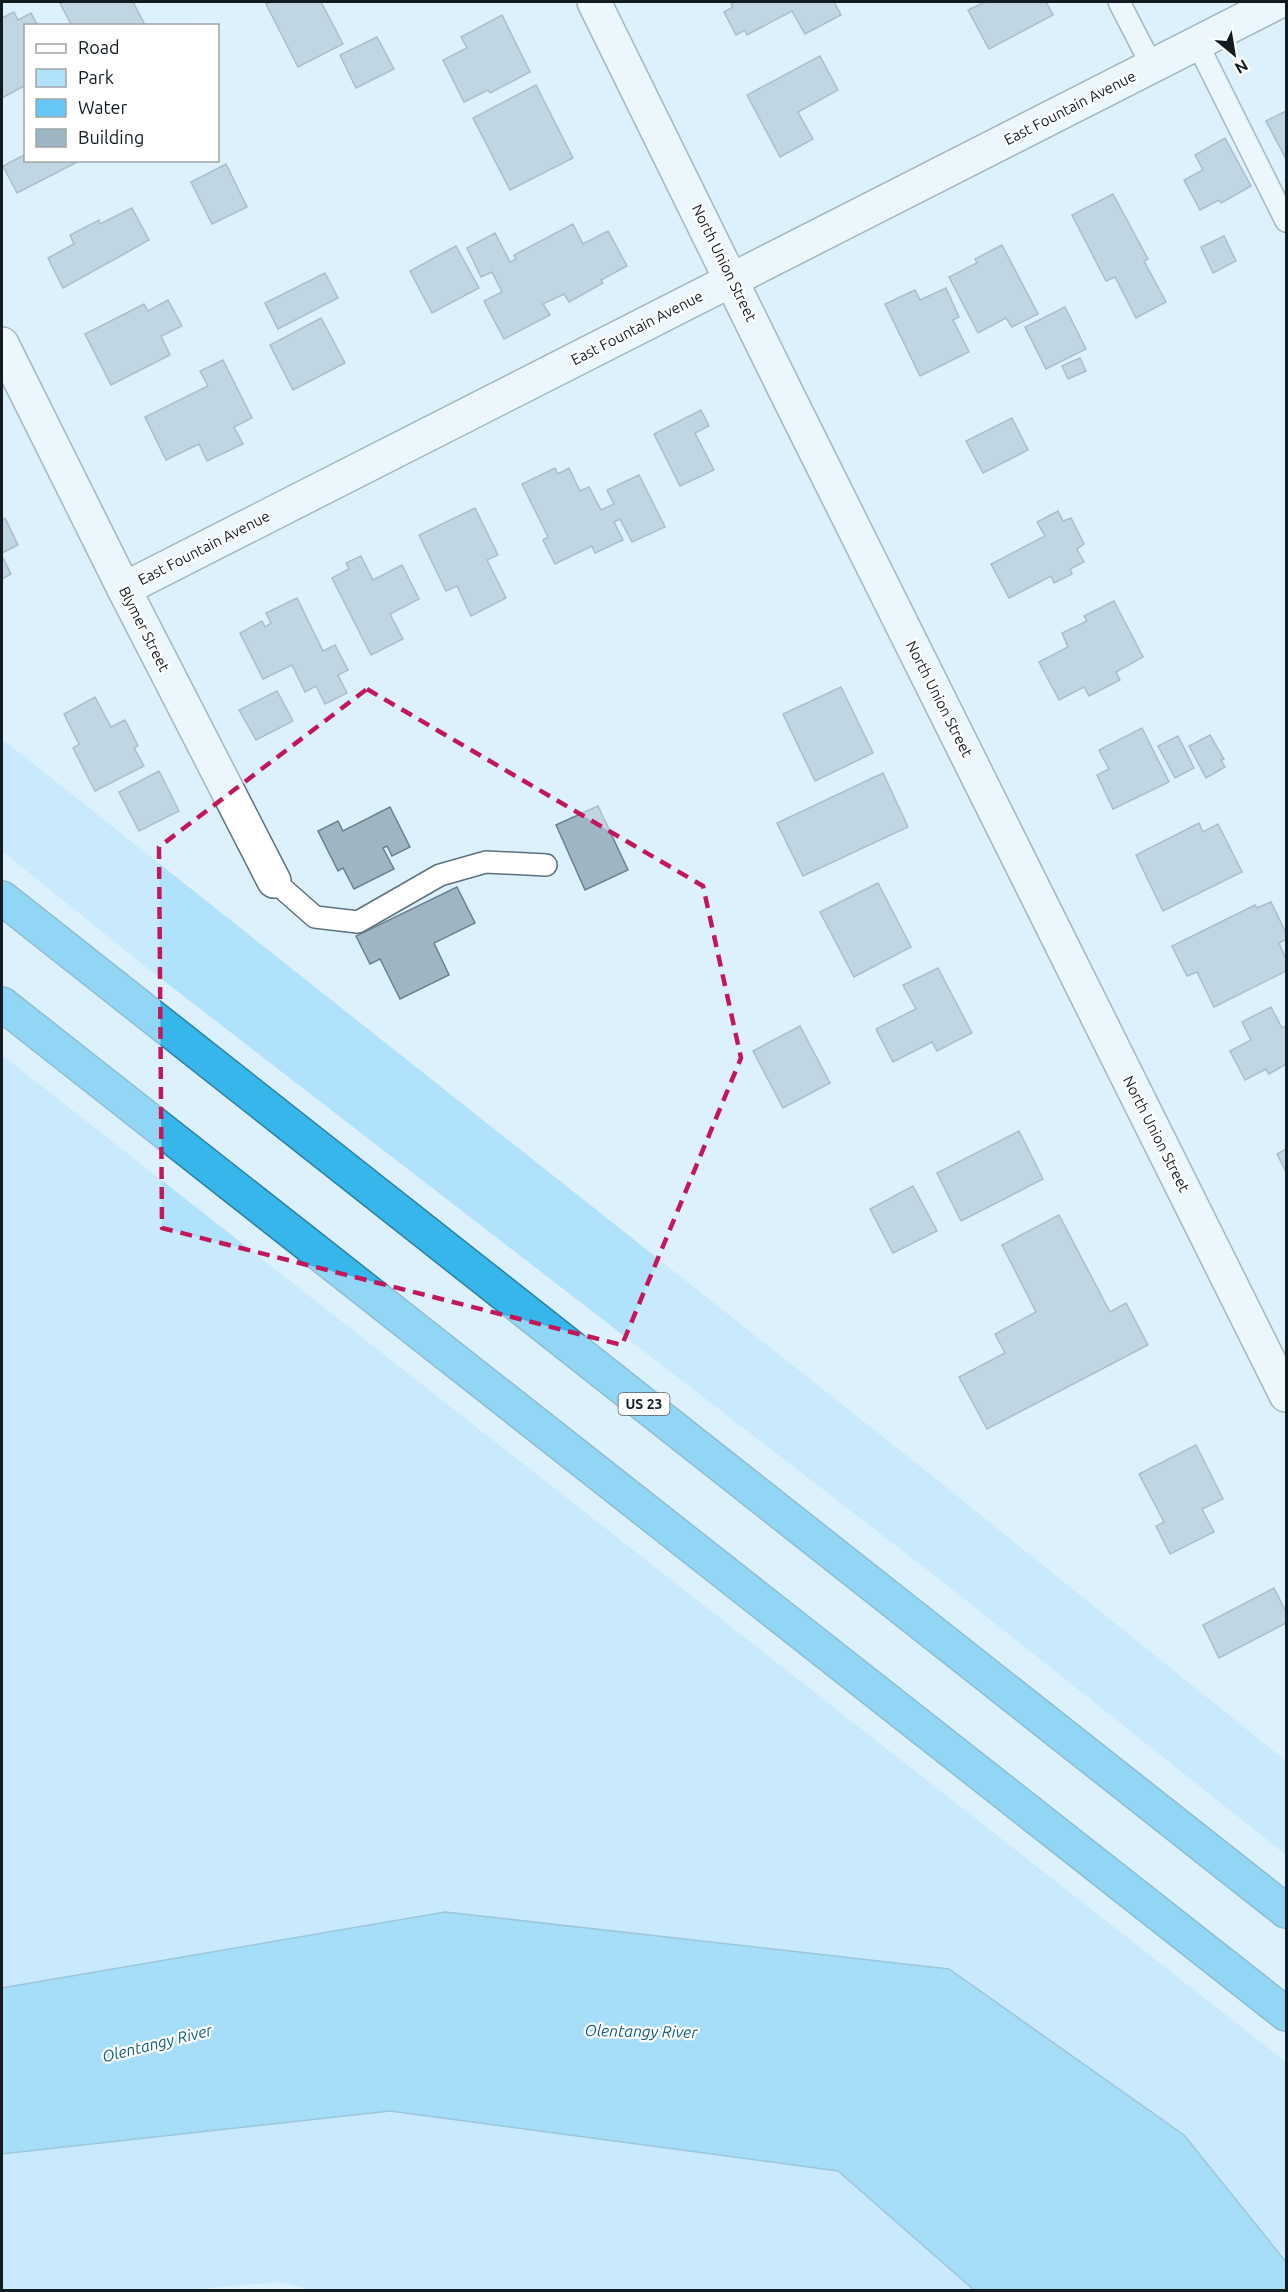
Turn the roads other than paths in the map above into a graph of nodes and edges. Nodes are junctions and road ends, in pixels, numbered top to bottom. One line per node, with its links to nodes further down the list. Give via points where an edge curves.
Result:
1 (594, 2): 7 (street, North Union Street)
2 (1119, 2): 5 (lane)
3 (1278, 2): 4 (street, East Fountain Avenue)
4 (1197, 43): 5 (street, East Fountain Avenue); 6 (lane)
5 (1152, 66): 7 (street, East Fountain Avenue)
6 (1287, 221)
7 (732, 280): 9 (street, East Fountain Avenue); 14 (street, North Union Street)
8 (2, 344): 9 (street, Blymer Street)
9 (124, 589): 11 (street, Blymer Street)
10 (546, 866): 11 (lane, via 486,862 440,875 358,922 315,917)
11 (274, 881)
12 (2, 898): 16 (highway, US 23)
13 (2, 1004): 17 (highway)
14 (1277, 1354): 15 (street, North Union Street)
15 (1287, 1395)
16 (1287, 1911)
17 (1287, 2014)

